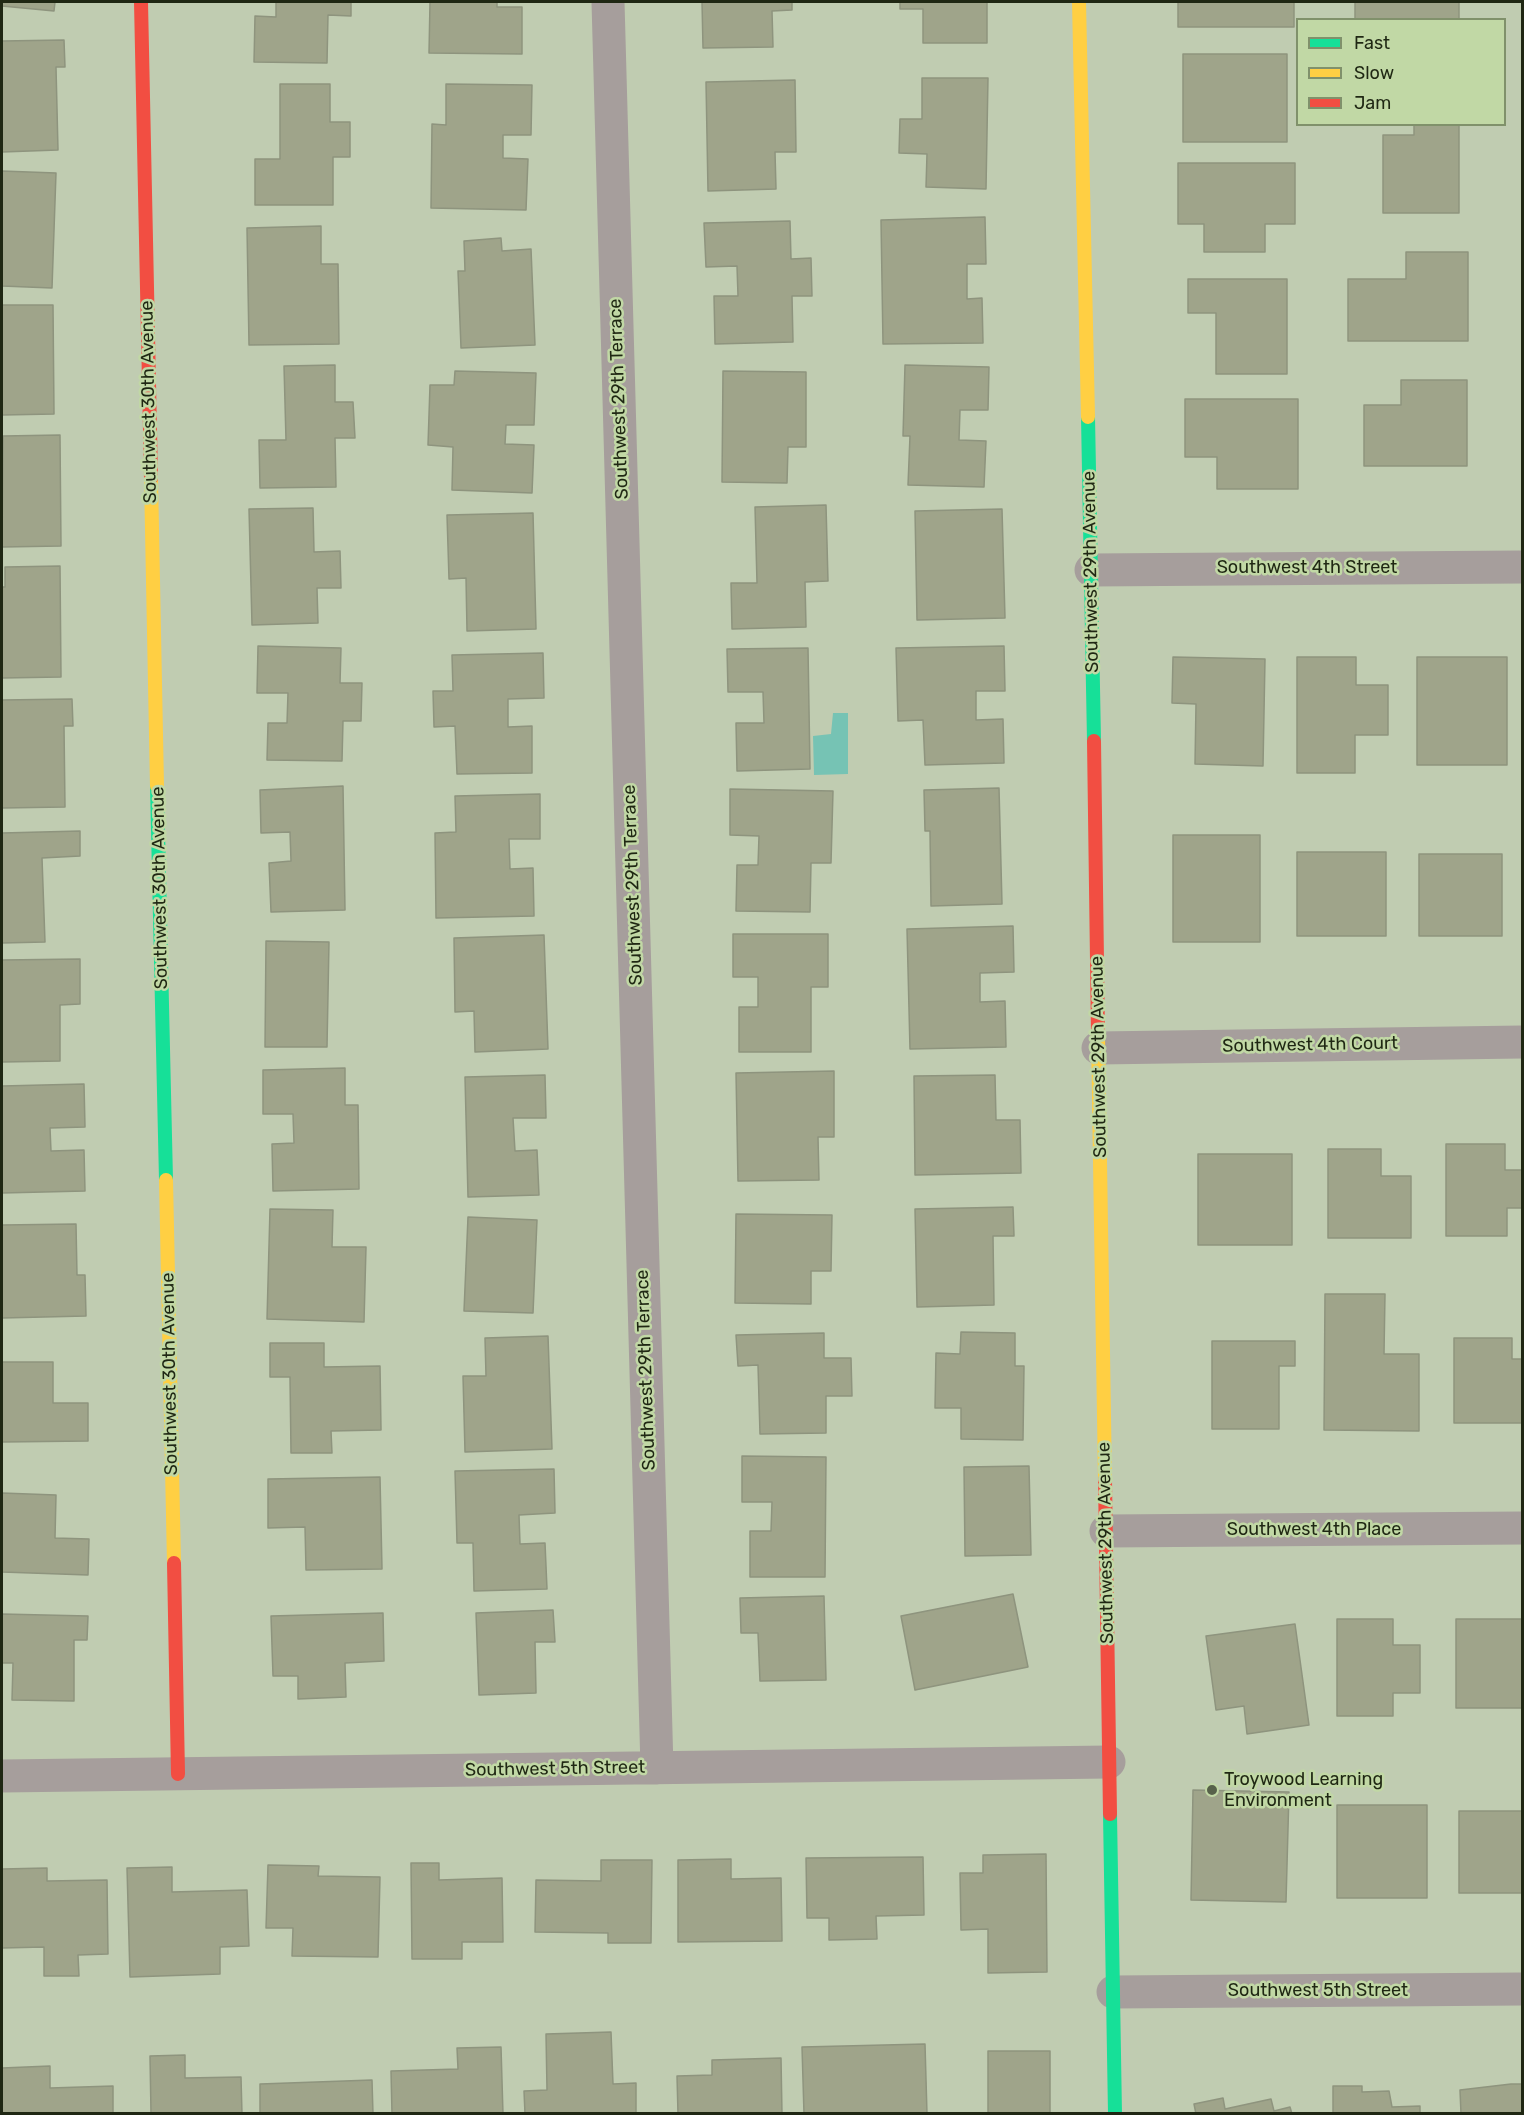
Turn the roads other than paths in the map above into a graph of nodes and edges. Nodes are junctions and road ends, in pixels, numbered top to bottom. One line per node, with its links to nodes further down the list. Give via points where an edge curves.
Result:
1 (141, 2): 12 (street, Southwest 30th Avenue)
2 (608, 2): 11 (street, Southwest 29th Terrace)
3 (1078, 2): 5 (street, Southwest 29th Avenue)
4 (1522, 567): 5 (street, Southwest 4th Street)
5 (1091, 570): 7 (street, Southwest 29th Avenue)
6 (1522, 1042): 7 (street, Southwest 4th Court)
7 (1098, 1048): 9 (street, Southwest 29th Avenue)
8 (1522, 1528): 9 (street, Southwest 4th Place)
9 (1106, 1531): 10 (street, Southwest 29th Avenue)
10 (1109, 1762): 11 (street, Southwest 5th Street); 15 (street, Southwest 29th Avenue)
11 (657, 1768): 12 (street, Southwest 5th Street)
12 (178, 1774): 13 (street, Southwest 5th Street)
13 (2, 1776)
14 (1522, 1989): 15 (street, Southwest 5th Street)
15 (1113, 1992): 16 (street, Southwest 29th Avenue)
16 (1116, 2114)

